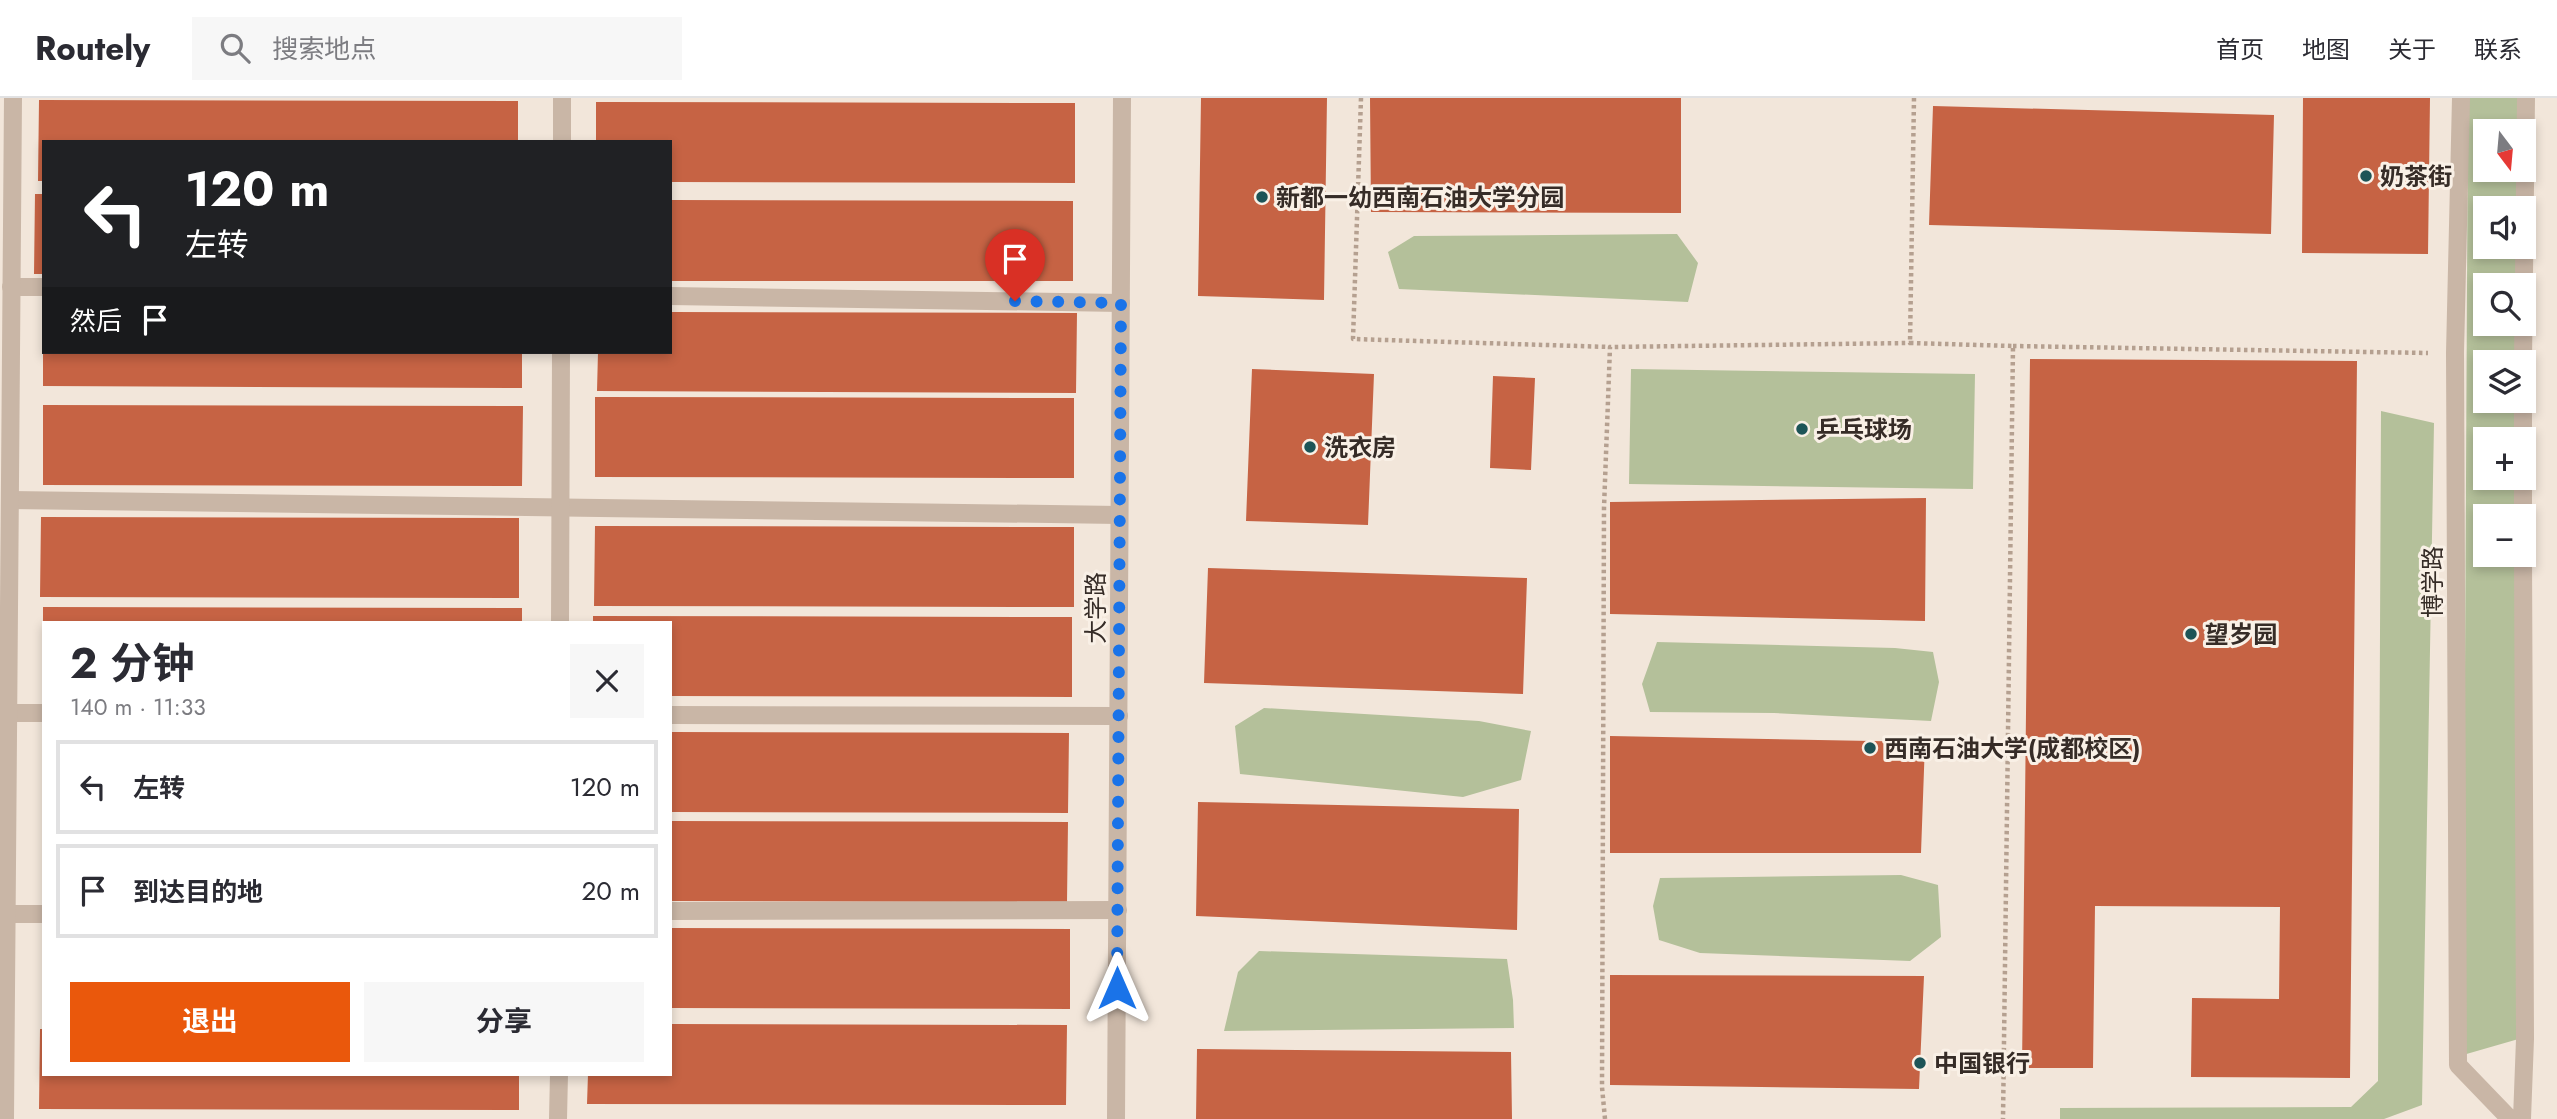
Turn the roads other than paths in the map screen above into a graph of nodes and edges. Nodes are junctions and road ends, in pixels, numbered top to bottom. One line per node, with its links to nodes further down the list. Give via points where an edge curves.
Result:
1 (13, 98): 7 (street)
2 (562, 98): 6 (street)
3 (1122, 98): 10 (street, 大学路)
4 (2461, 98): 31 (street, 博学路, via 2455,353 2458,1065)
5 (2525, 98): 11 (street)
6 (562, 140)
7 (11, 287): 8 (street); 13 (street)
8 (42, 287)
9 (672, 296): 10 (street)
10 (1121, 303): 15 (street, 大学路)
11 (2523, 350)
12 (561, 354): 14 (street)
13 (5, 500): 14 (street); 18 (street)
14 (560, 508): 15 (street); 17 (street)
15 (1119, 515): 21 (street, 大学路)
16 (2523, 567): 32 (street)
17 (560, 621)
18 (8, 713): 19 (street); 24 (street)
19 (42, 713)
20 (672, 715): 21 (street)
21 (1119, 716): 22 (street, 大学路)
22 (1118, 910): 23 (street); 30 (street, 大学路)
23 (672, 911)
24 (7, 914): 25 (street); 26 (street)
25 (42, 914)
26 (3, 982): 28 (street)
27 (559, 1076): 29 (street)
28 (5, 1119)
29 (558, 1119)
30 (1116, 1119)
31 (2510, 1119)
32 (2522, 1119)

